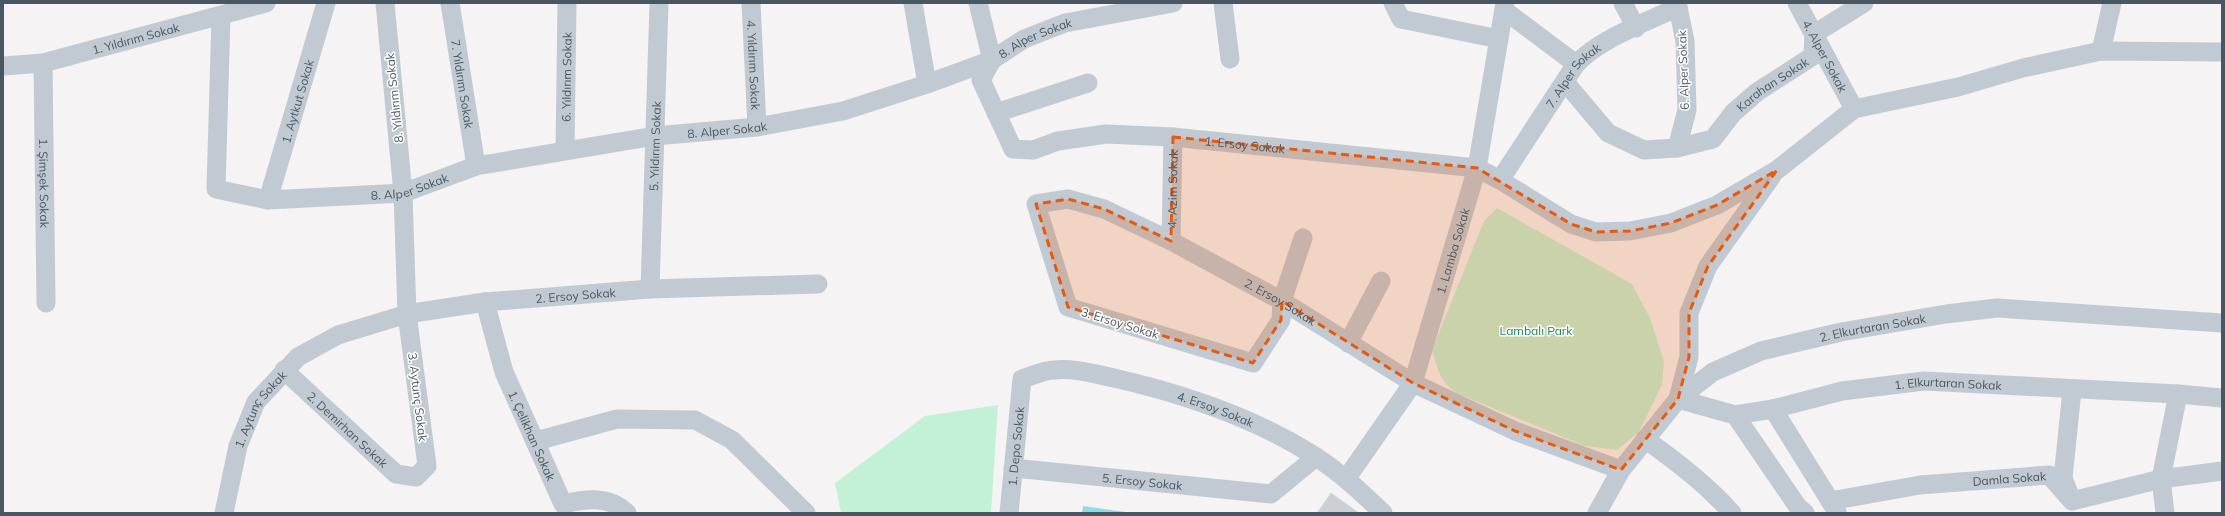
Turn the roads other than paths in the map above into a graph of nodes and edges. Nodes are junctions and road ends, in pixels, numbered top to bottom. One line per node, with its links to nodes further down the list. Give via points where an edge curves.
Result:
1 (266, 3): 20 (street, 1. Yıldırım Sokak)
2 (326, 3): 46 (street, 1. Aytkut Sokak)
3 (385, 3): 45 (street, 8. Yıldırım Sokak)
4 (450, 3): 41 (street, 7. Yıldırım Sokak)
5 (567, 3): 40 (street, 6. Yıldırım Sokak)
6 (659, 3): 37 (street, 5. Yıldırım Sokak)
7 (751, 3): 36 (street, 4. Yıldırım Sokak)
8 (913, 3): 33 (street)
9 (978, 3): 27 (street)
10 (1173, 3): 17 (street, 8. Alper Sokak)
11 (1223, 3): 26 (street)
12 (1393, 3): 23 (street, via 1401,19)
13 (1623, 3): 21 (street)
14 (1797, 3): 22 (street, 4. Alper Sokak)
15 (1864, 3): 22 (street)
16 (2112, 4): 24 (street)
17 (1143, 5): 27 (street, 8. Alper Sokak, via 1065,23 1024,39)
18 (1678, 5): 21 (street, 7. Alper Sokak); 39 (street, 6. Alper Sokak, via 1685,41 1687,110)
19 (1504, 6): 23 (street, 1. Lamba Sokak); 29 (street)
20 (221, 16): 28 (street, 1. Yıldırım Sokak); 46 (street, 8. Alper Sokak, via 216,189)
21 (1636, 28): 29 (street, 7. Alper Sokak, via 1601,44)
22 (1814, 34): 34 (street, 4. Alper Sokak); 39 (street, Karahan Sokak, via 1812,56 1757,92 1733,113 1713,139)
23 (1499, 39): 42 (street, 1. Lamba Sokak)
24 (2101, 51): 25 (street); 34 (street, via 2023,68 1958,87)
25 (2222, 52)
26 (1230, 59)
27 (992, 60): 33 (street, 8. Alper Sokak); 35 (street, via 981,80)
28 (43, 63): 30 (street, 1. Yıldırım Sokak); 53 (street, 1. Şimşek Sokak)
29 (1576, 64): 31 (street, 7. Alper Sokak)
30 (3, 66)
31 (1565, 82): 39 (street, via 1608,133 1644,150); 44 (street, 7. Alper Sokak)
32 (1088, 83): 35 (street)
33 (927, 84): 36 (street, 8. Alper Sokak, via 843,111)
34 (1854, 109): 43 (street)
35 (996, 113): 38 (street, 1. Ersoy Sokak, via 1013,149 1033,150 1058,141 1106,134)
36 (757, 127): 37 (street, 8. Alper Sokak)
37 (655, 136): 40 (street, 8. Alper Sokak); 52 (street, 5. Yıldırım Sokak)
38 (1173, 137): 42 (street, 1. Ersoy Sokak); 49 (street, 4. Azim Sokak)
39 (1677, 148)
40 (564, 150): 41 (street, 8. Alper Sokak)
41 (476, 166): 45 (street, 8. Alper Sokak)
42 (1477, 168): 44 (street); 62 (street, 1. Lamba Sokak)
43 (1777, 170): 44 (street, via 1717,204 1671,223 1610,232 1596,232 1572,224); 66 (street, via 1708,266 1689,314 1689,357)
44 (1500, 180)
45 (403, 193): 46 (street, 8. Alper Sokak); 56 (street, 8. Yıldırım Sokak)
46 (268, 200)
47 (1036, 204): 49 (street, 2. Ersoy Sokak, via 1068,199 1076,201 1104,209); 55 (street, 3. Ersoy Sokak, via 1068,308 1253,363 1281,320)
48 (1303, 238): 55 (street)
49 (1171, 241): 55 (street, 2. Ersoy Sokak)
50 (1381, 281): 59 (street)
51 (818, 284): 52 (street, 2. Ersoy Sokak)
52 (650, 289): 54 (street, 2. Ersoy Sokak)
53 (46, 302)
54 (485, 302): 56 (street, 2. Ersoy Sokak); 70 (street, 1. Çelikhan Sokak, via 504,372)
55 (1282, 302): 59 (street, 2. Ersoy Sokak)
56 (407, 314): 58 (street, 2. Ersoy Sokak); 75 (street, 3. Aytunç Sokak, via 427,466)
57 (2222, 322): 66 (street, 2. Elkurtaran Sokak, via 1997,308 1946,314 1841,332 1760,351 1713,372)
58 (338, 335): 60 (street, 1. Aytunç Sokak, via 298,357)
59 (1348, 343): 62 (street, 2. Ersoy Sokak)
60 (284, 370): 75 (street, 2. Demirhan Sokak, via 396,474); 81 (street, 1. Aytunç Sokak, via 256,402 238,446)
61 (1022, 379): 71 (street, 4. Ersoy Sokak, via 1054,370 1080,371 1162,389 1245,420 1281,436); 72 (street, 1. Depo Sokak)
62 (1413, 383): 73 (street, 2. Ersoy Sokak, via 1515,432); 76 (street, 1. Lamba Sokak)
63 (2072, 390): 64 (street, 1. Elkurtaran Sokak); 67 (street, 1. Elkurtaran Sokak, via 1924,381 1842,391); 79 (street, via 2063,478)
64 (2178, 394): 65 (street, 1. Elkurtaran Sokak); 77 (street)
65 (2222, 398)
66 (1678, 399): 68 (street, 1. Elkurtaran Sokak); 69 (street, 2. Elkurtaran Sokak)
67 (1774, 409): 68 (street, 1. Elkurtaran Sokak); 78 (street)
68 (1735, 415): 88 (street, via 1798,507)
69 (1645, 439): 73 (street, 2. Elkurtaran Sokak); 87 (street, via 1687,468 1713,491)
70 (536, 441): 80 (street, 1. Çelikhan Sokak); 83 (street, via 617,419 695,420 732,440)
71 (1316, 457): 72 (street, 5. Ersoy Sokak, via 1271,494); 76 (street, 4. Ersoy Sokak)
72 (1013, 468): 84 (street, 1. Depo Sokak)
73 (1621, 470): 86 (street, 2. Elkurtaran Sokak)
74 (2222, 471): 77 (street)
75 (416, 477)
76 (1346, 479): 85 (street, 4. Ersoy Sokak)
77 (2161, 479): 79 (street); 89 (street)
78 (1834, 507): 79 (street, Damla Sokak, via 1920,485 2048,475)
79 (2072, 507)
80 (558, 508): 82 (street, 1. Çelikhan Sokak, via 591,498 620,506)
81 (224, 513)
82 (627, 513)
83 (806, 513)
84 (1009, 513)
85 (1383, 513)
86 (1597, 513)
87 (1732, 513)
88 (1805, 513)
89 (2165, 513)

